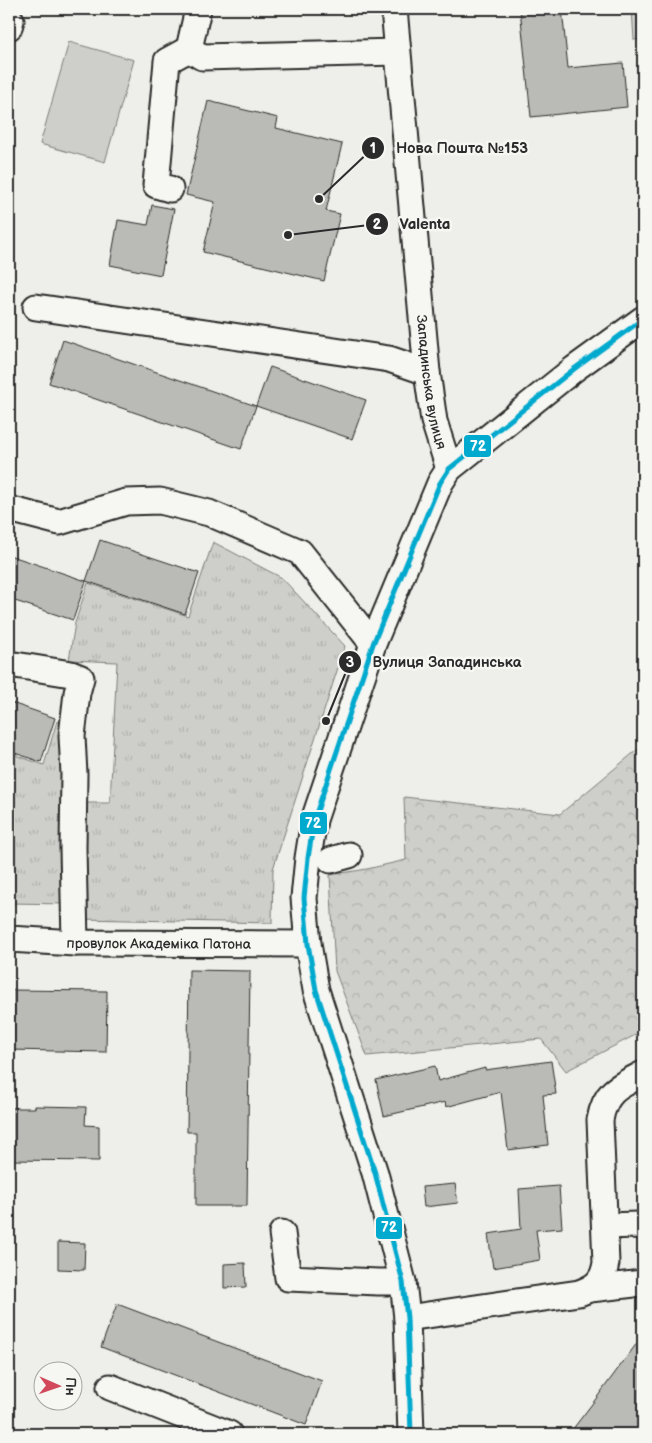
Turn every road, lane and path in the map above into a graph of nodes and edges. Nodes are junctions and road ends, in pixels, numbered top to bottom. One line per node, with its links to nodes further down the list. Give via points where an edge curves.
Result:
1 (198, 9): 5 (street)
2 (394, 9): 6 (street, Западинська вулиця)
3 (9, 19): 4 (street)
4 (9, 27)
5 (189, 49): 6 (street, via 202,57); 7 (street, via 167,61 156,185)
6 (397, 52): 10 (street, Западинська вулиця)
7 (170, 188)
8 (36, 307): 10 (street, via 390,359)
9 (643, 319): 11 (street, via 574,369)
10 (427, 372): 11 (street, Западинська вулиця, via 434,421)
11 (449, 469): 13 (street, via 440,483)
12 (9, 509): 13 (street, via 59,522 126,502 160,501 209,513 300,552)
13 (373, 644): 17 (street, via 314,820 304,898)
14 (9, 664): 16 (street, via 82,678 72,736)
15 (9, 939): 16 (street, провулок Академіка Патона)
16 (75, 943): 17 (street, провулок Академіка Патона)
17 (308, 944): 22 (street, via 316,990 375,1173)
18 (643, 1074): 19 (street, via 613,1090 602,1110)
19 (605, 1226): 20 (street); 24 (street, via 604,1273)
20 (643, 1227)
21 (282, 1233): 22 (street, via 288,1278)
22 (403, 1282): 25 (street)
23 (643, 1283): 24 (street)
24 (590, 1289): 25 (street)
25 (407, 1318): 28 (street)
26 (110, 1387): 27 (street)
27 (229, 1434)
28 (411, 1434)

